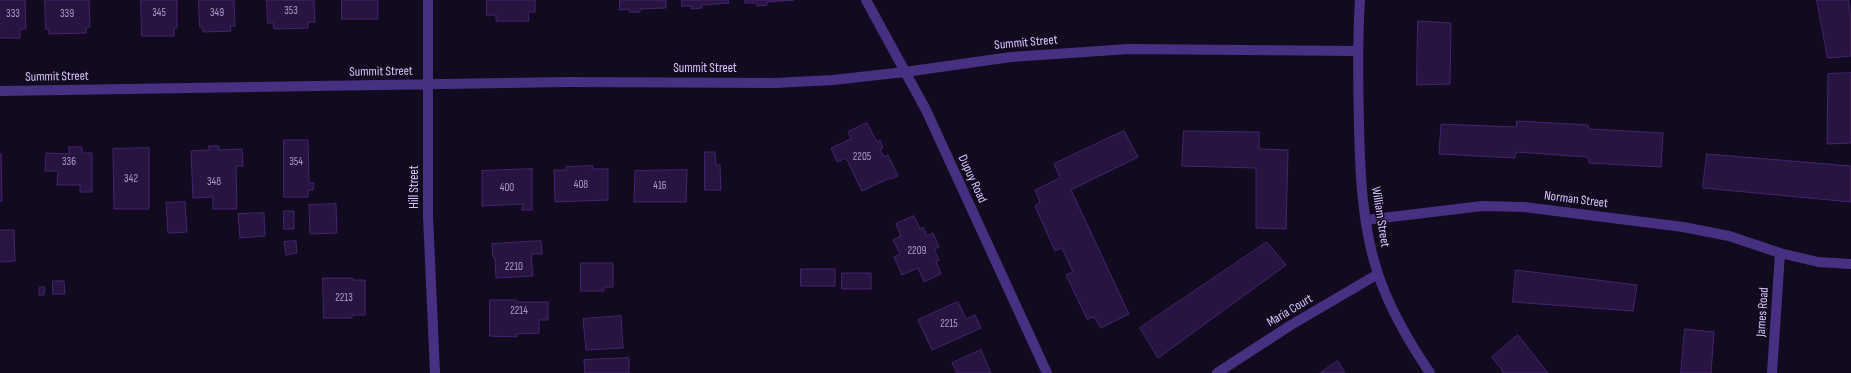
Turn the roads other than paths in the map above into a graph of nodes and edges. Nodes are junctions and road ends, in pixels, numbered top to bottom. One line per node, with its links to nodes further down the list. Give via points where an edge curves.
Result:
1 (428, 0): 6 (street, Hill Street)
2 (866, 0): 5 (street, Dupuy Road)
3 (1360, 0): 4 (street)
4 (1357, 51): 5 (street, Summit Street, via 1129,49 1011,57); 8 (street, William Street, via 1360,166)
5 (905, 72): 6 (street, Summit Street, via 776,83); 13 (street, Dupuy Road, via 926,110)
6 (428, 84): 7 (street, Summit Street); 12 (street, Hill Street, via 428,216)
7 (0, 91)
8 (1366, 220): 9 (street, Norman Street, via 1482,206 1524,207 1683,227 1729,236); 11 (street, William Street)
9 (1780, 253): 10 (street, via 1818,262); 16 (street, James Road)
10 (1851, 264)
11 (1378, 274): 14 (street, Maria Court, via 1291,325); 15 (street, William Street, via 1395,315)
12 (435, 373)
13 (1047, 373)
14 (1217, 373)
15 (1430, 373)
16 (1772, 373)

